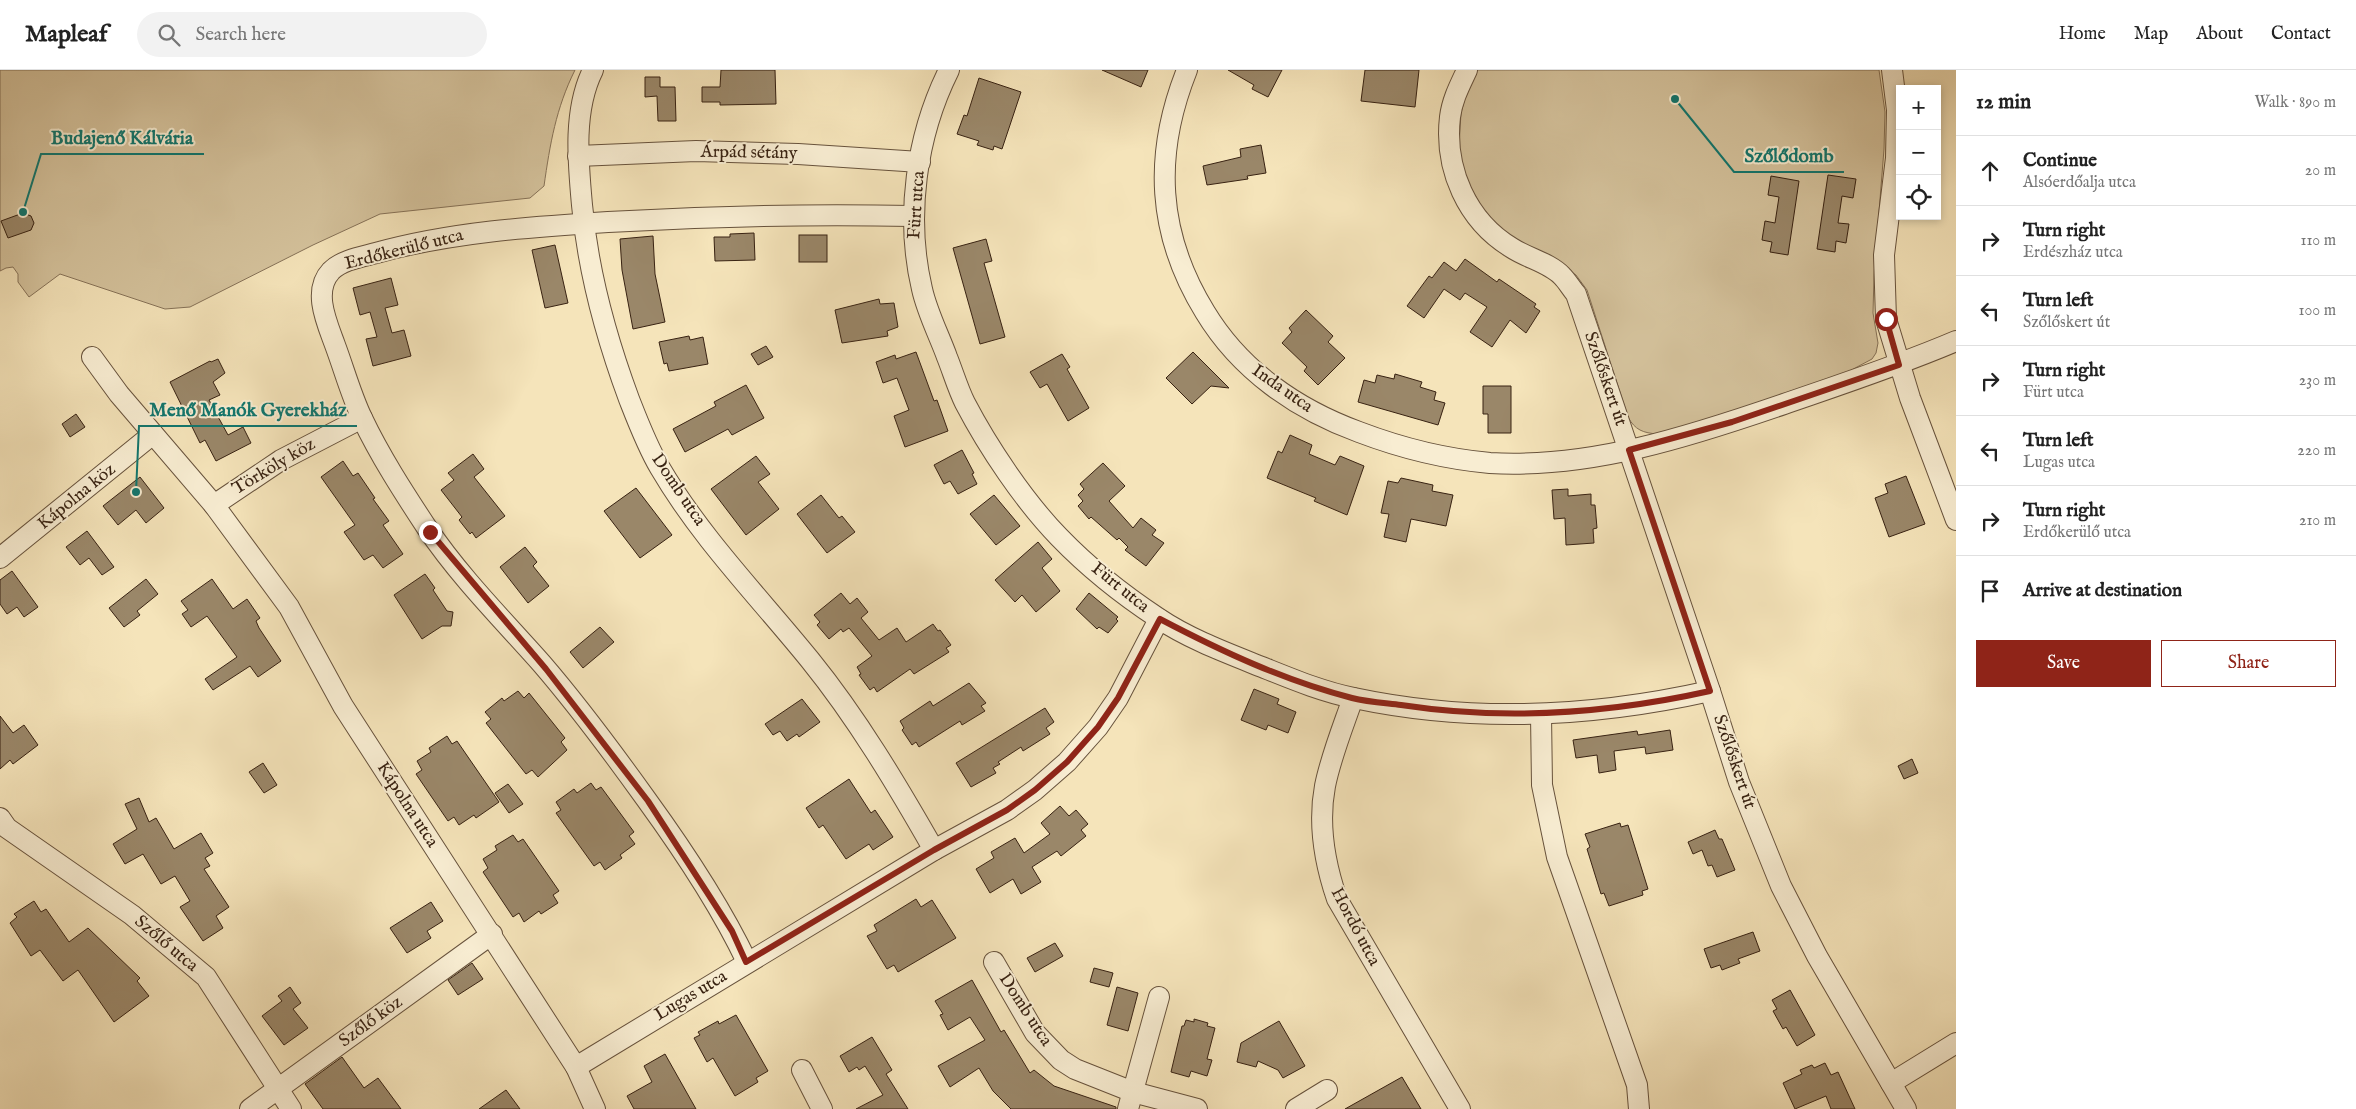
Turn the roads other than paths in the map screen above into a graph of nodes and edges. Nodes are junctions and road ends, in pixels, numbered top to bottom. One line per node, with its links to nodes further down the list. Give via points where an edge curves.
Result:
1 (594, 70): 6 (street, Domb utca, via 585,87)
2 (950, 70): 7 (street, Fürt utca)
3 (1187, 70): 15 (street, Inda utca, via 1176,102 1166,162 1164,187 1168,225 1178,259 1215,330 1267,382 1300,406 1337,424 1398,447 1454,458 1526,463)
4 (1467, 70): 15 (street, Szőlőskert út, via 1456,92 1450,117 1451,154 1462,195 1476,218 1491,233 1561,275 1576,294)
5 (1892, 70): 12 (street, via 1897,110 1896,158 1883,285 1886,319)
6 (578, 156): 7 (street, Árpád sétány, via 696,151); 9 (street, Domb utca)
7 (920, 162): 8 (street, Fürt utca)
8 (913, 216): 9 (street, via 778,215); 19 (street, Fürt utca, via 914,248 922,293 964,402 1012,479 1059,537)
9 (584, 223): 13 (street, Erdőkerülő utca, via 455,236 390,249 342,263 332,270 322,285 321,300); 24 (street, Domb utca, via 605,328 641,430 660,468 736,574 811,661 840,701)
10 (1956, 341): 12 (street, Inda utca)
11 (92, 358): 14 (street, Kápolna utca)
12 (1899, 365): 15 (street, Inda utca, via 1732,422); 17 (street)
13 (362, 418): 16 (street, Törköly köz, via 281,460); 26 (street, Erdőkerülő utca, via 393,475 430,532 546,669 648,801 732,931)
14 (153, 434): 16 (street, Kápolna utca); 18 (street, Kápolna köz)
15 (1629, 450): 20 (street, Szőlőskert út)
16 (214, 505): 25 (street, Kápolna utca, via 289,607 343,706)
17 (1956, 520)
18 (0, 558)
19 (1160, 619): 21 (street, Fürt utca, via 1221,651 1289,678); 24 (street, Lugas utca, via 1118,698 1067,762 1007,810)
20 (1710, 691): 22 (street, Fürt utca, via 1671,700); 32 (street, Szőlőskert út, via 1739,782 1781,886 1817,956)
21 (1353, 698): 22 (street, Fürt utca, via 1446,712); 42 (street, Hordó utca, via 1332,757 1325,788 1324,839 1328,873 1337,899)
22 (1541, 715): 43 (street, via 1542,785 1557,857 1637,1086)
23 (0, 818): 33 (street, Szőlő utca, via 7,828 132,915 206,977)
24 (934, 850): 26 (street, Lugas utca)
25 (492, 934): 30 (street, Kápolna utca); 33 (street, Szőlő köz)
26 (746, 962): 30 (street, Lugas utca)
27 (994, 962): 35 (street, Domb utca, via 1036,1033 1061,1060)
28 (1159, 997): 35 (street)
29 (1956, 1043): 32 (street)
30 (576, 1067): 38 (street, Kápolna utca)
31 (802, 1070): 39 (street)
32 (1891, 1083): 44 (street, Szőlőskert út)
33 (278, 1090): 36 (street, Szőlő köz); 37 (street, Szőlő utca)
34 (1327, 1090): 41 (street)
35 (1131, 1100): 40 (street, Domb utca)
36 (250, 1109)
37 (291, 1109)
38 (595, 1109)
39 (822, 1109)
40 (1197, 1109)
41 (1296, 1109)
42 (1460, 1109)
43 (1639, 1109)
44 (1906, 1109)

